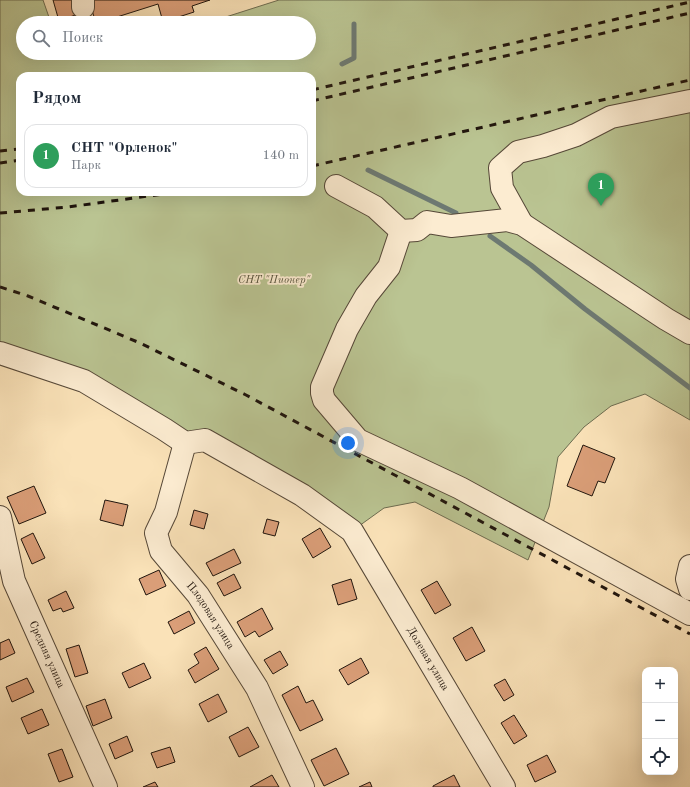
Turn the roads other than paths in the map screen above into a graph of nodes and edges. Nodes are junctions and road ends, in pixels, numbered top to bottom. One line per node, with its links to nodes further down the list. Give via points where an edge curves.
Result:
1 (690, 101): 3 (street, via 611,117 576,135 518,152 500,168 502,188)
2 (336, 186): 4 (street, via 375,207)
3 (522, 224): 4 (street, via 507,220 451,226 427,222 417,230); 5 (street)
4 (401, 230): 9 (street, via 389,267 366,296 347,329 322,387 324,400 358,440 460,488)
5 (690, 334)
6 (0, 353): 7 (street, via 84,381)
7 (185, 443): 11 (street, Плодовая улица, via 166,512 156,532 161,551 198,595 257,688); 12 (street, Долевая улица, via 204,440 302,495 352,531)
8 (0, 517): 10 (street, Средняя улица, via 14,581)
9 (690, 614)
10 (106, 787)
11 (303, 787)
12 (504, 787)

